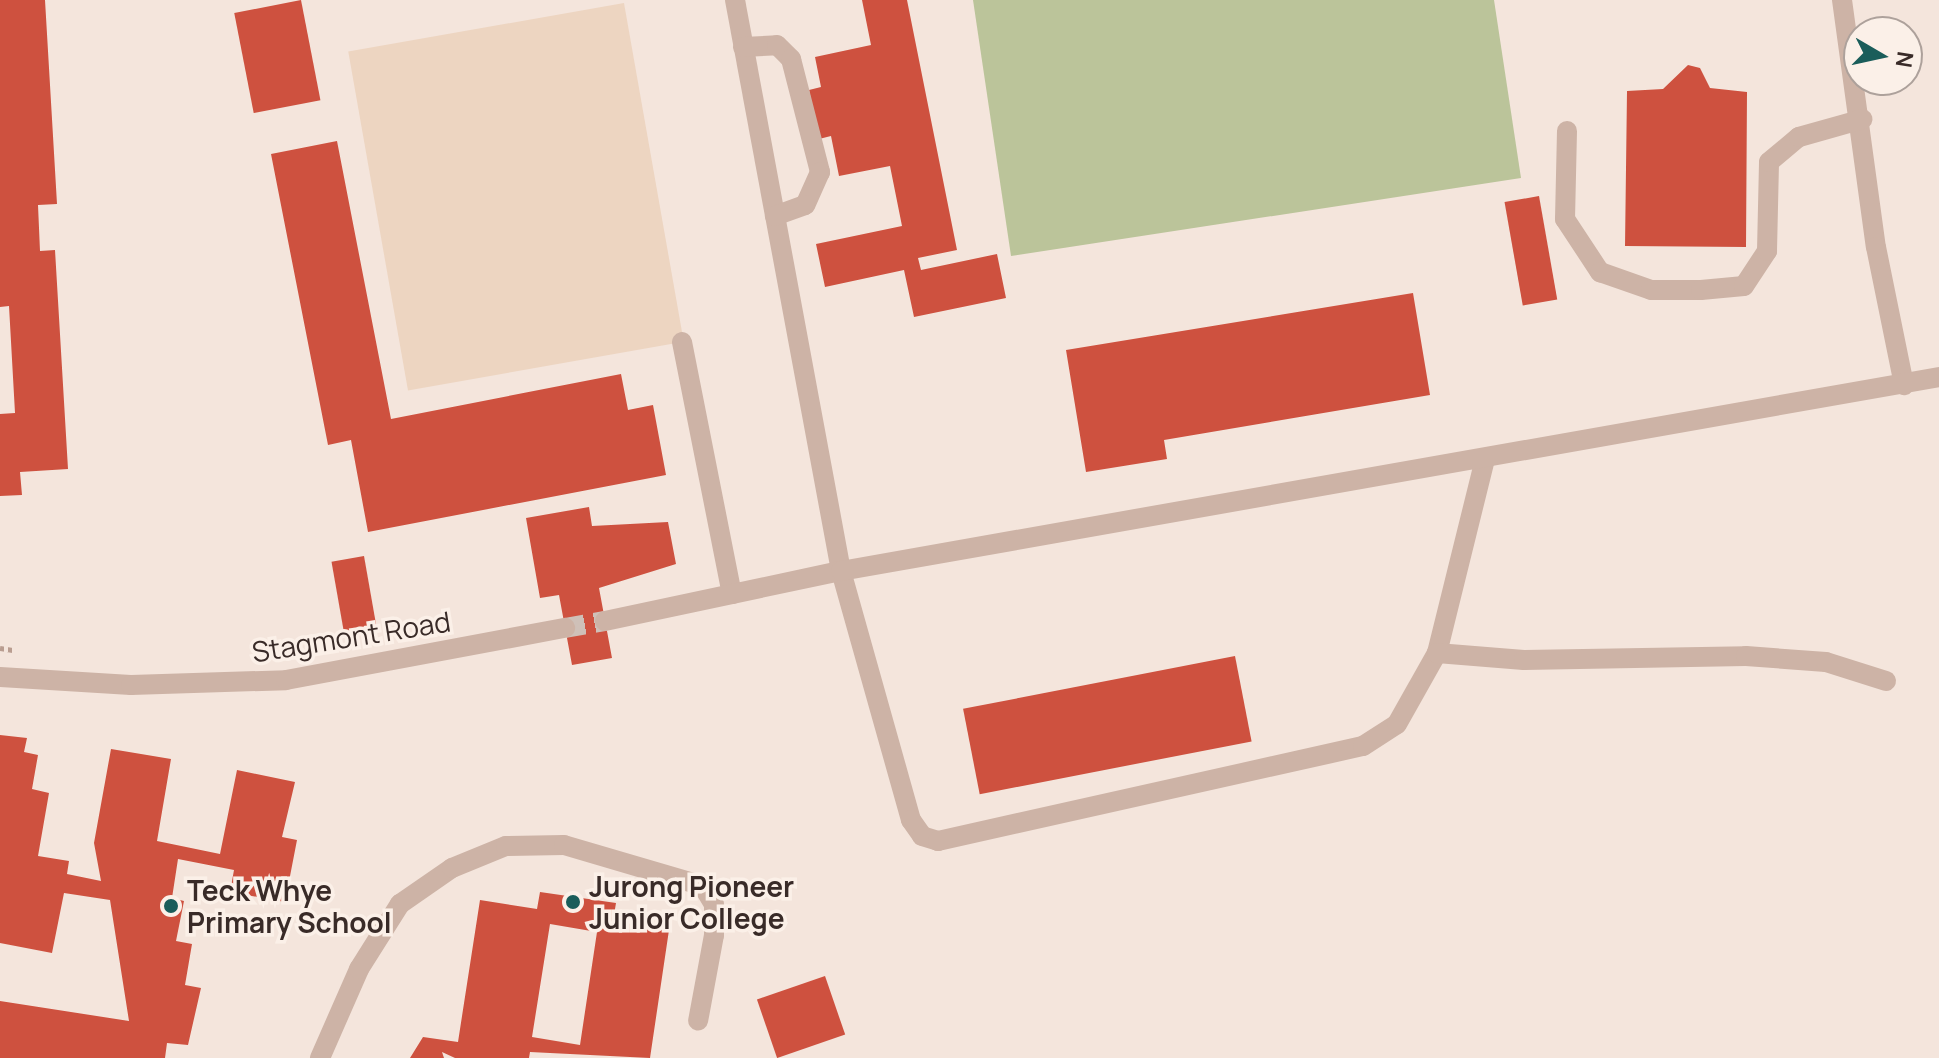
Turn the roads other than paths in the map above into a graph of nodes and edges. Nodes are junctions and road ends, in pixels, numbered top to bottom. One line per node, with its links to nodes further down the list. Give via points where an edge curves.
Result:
1 (735, 0): 3 (lane)
2 (1842, 0): 4 (lane)
3 (743, 47): 6 (lane); 6 (lane, via 777,45 791,59 820,172 805,205)
4 (1863, 119): 5 (lane, via 1799,137 1769,162 1767,251 1744,286 1701,290 1651,290 1600,272 1565,219); 9 (lane, via 1876,247)
5 (1567, 131)
6 (775, 216): 11 (lane)
7 (682, 342): 12 (lane)
8 (1939, 377): 9 (lane)
9 (1904, 385): 10 (lane)
10 (1485, 459): 11 (lane); 15 (lane)
11 (841, 571): 12 (lane); 15 (lane, via 911,820 922,836 938,841 1363,746 1397,724)
12 (732, 594): 13 (lane)
13 (605, 621)
14 (565, 628): 16 (lane, Stagmont Road, via 286,680 131,685)
15 (1437, 653): 17 (lane, via 1524,660 1746,656 1826,662)
16 (0, 677)
17 (1886, 681)
18 (698, 1021): 19 (lane, via 714,935 714,904 703,886 564,845 506,846 452,868 400,904 359,969)
19 (320, 1058)

